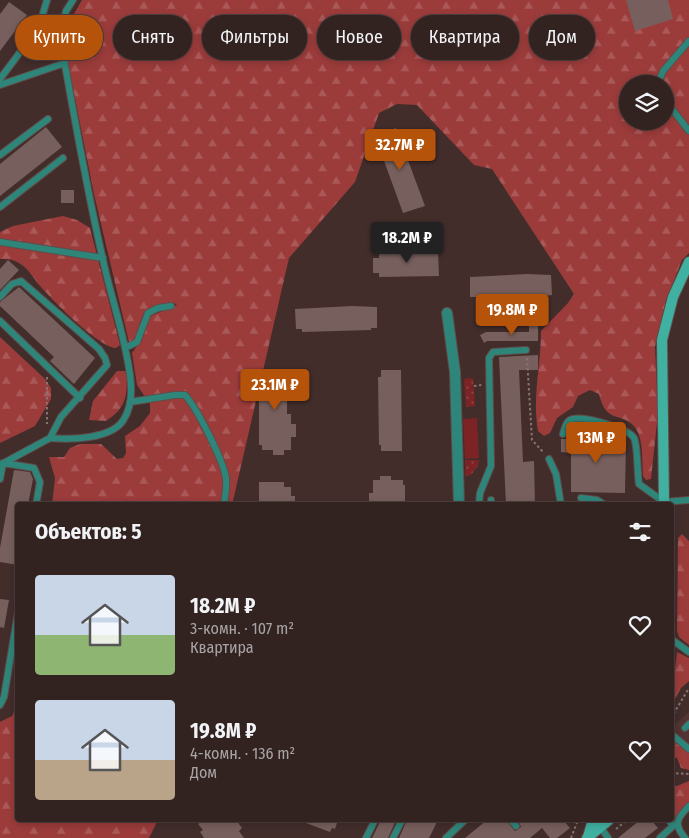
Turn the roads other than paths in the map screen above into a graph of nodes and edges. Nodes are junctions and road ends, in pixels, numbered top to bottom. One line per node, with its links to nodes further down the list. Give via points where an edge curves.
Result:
1 (48, 0): 6 (lane, via 39,26)
2 (73, 0): 4 (lane, via 66,11 60,36)
3 (689, 42): 5 (lane)
4 (65, 63): 7 (lane); 15 (lane)
5 (662, 75)
6 (0, 79)
7 (0, 85)
8 (674, 112): 10 (lane)
9 (48, 119): 11 (lane)
10 (689, 131)
11 (0, 155)
12 (63, 158): 13 (lane)
13 (0, 207)
14 (0, 242): 15 (lane)
15 (102, 258): 21 (lane)
16 (689, 262): 41 (main road, via 673,297 662,340)
17 (0, 297): 25 (lane, via 12,284 21,281 102,353 107,362 106,368)
18 (171, 306): 21 (lane, via 148,313 136,342)
19 (447, 313): 24 (street)
20 (0, 321): 25 (lane)
21 (125, 348): 26 (lane, via 130,374)
22 (526, 350): 37 (lane, via 493,352 489,358 491,466)
23 (446, 370): 24 (lane, via 454,372)
24 (456, 377): 36 (street)
25 (80, 398): 28 (lane, via 61,417)
26 (130, 402): 28 (lane, via 124,420 113,430 84,438); 35 (lane, via 175,395 185,395 192,402 226,477)
27 (563, 434): 40 (lane, via 567,422 585,418 628,431 634,439 639,484)
28 (50, 438): 30 (lane)
29 (549, 459): 38 (lane, via 556,474)
30 (2, 464): 31 (lane); 34 (lane, via 37,470 40,482)
31 (0, 479)
32 (581, 498): 39 (lane)
33 (689, 500): 42 (lane)
34 (37, 502)
35 (224, 502)
36 (460, 502)
37 (479, 502)
38 (561, 502)
39 (600, 502)
40 (662, 502)
41 (664, 502)
42 (674, 502)
43 (15, 630): 46 (lane)
44 (674, 641): 45 (lane)
45 (689, 652)
46 (0, 705)
47 (674, 736): 48 (lane)
48 (689, 749)
49 (689, 806): 63 (lane, via 677,817 676,823)
50 (374, 822): 57 (lane)
51 (401, 822): 58 (lane)
52 (464, 822): 59 (lane)
53 (513, 822): 56 (lane)
54 (594, 822): 60 (main road); 61 (lane)
55 (670, 822): 62 (lane, via 672,826)
56 (516, 826)
57 (366, 838)
58 (393, 838)
59 (446, 838)
60 (587, 838)
61 (608, 838)
62 (660, 838)
63 (685, 838)

